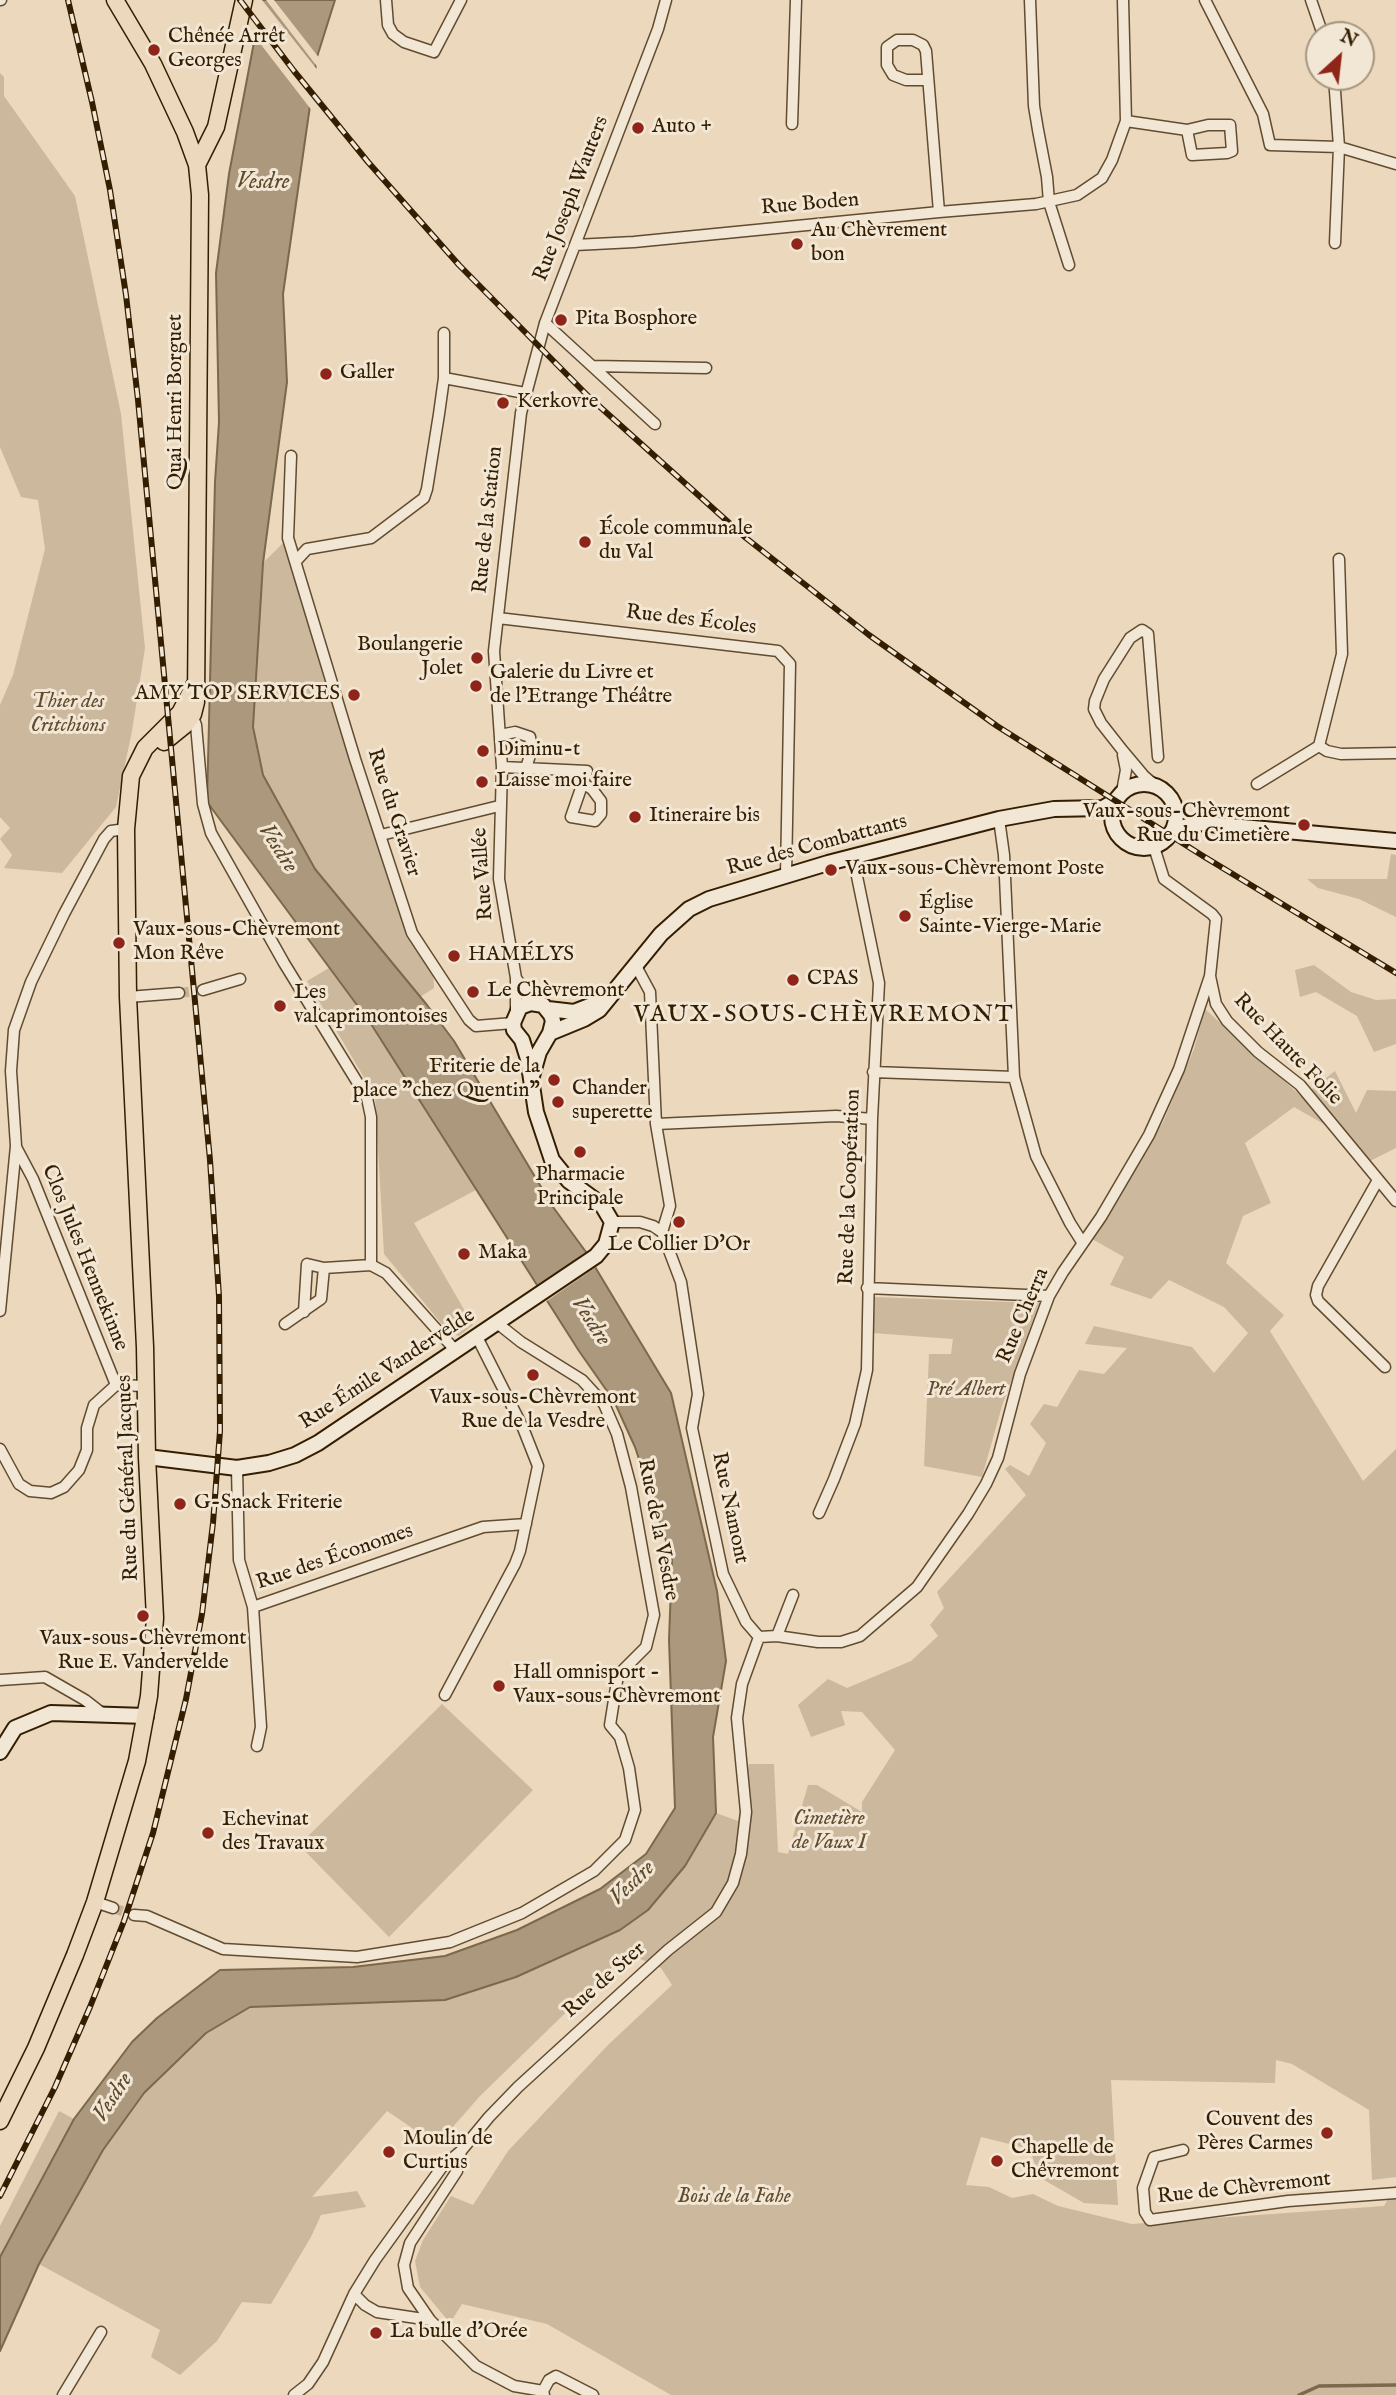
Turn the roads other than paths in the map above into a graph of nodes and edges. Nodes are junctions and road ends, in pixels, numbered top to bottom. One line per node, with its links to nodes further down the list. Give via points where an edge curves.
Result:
1 (115, 0): 18 (main road, via 153,64)
2 (244, 0): 16 (main road)
3 (386, 0): 4 (street, via 393,34 434,52)
4 (461, 0)
5 (666, 0): 25 (street, Rue Joseph Wauters)
6 (796, 0): 15 (street)
7 (1030, 0): 22 (street, via 1034,106)
8 (1123, 0): 14 (street)
9 (1205, 0): 19 (street, via 1263,114 1270,145)
10 (1311, 0): 11 (street)
11 (1318, 21)
12 (928, 80): 12 (street, via 923,45 897,40 887,47 887,65 893,75); 23 (street)
13 (1335, 91): 19 (street)
14 (1126, 121): 17 (street); 22 (street, Rue Boden, via 1102,178 1077,195)
15 (792, 124)
16 (216, 127): 18 (main road, via 201,135); 21 (main road)
17 (1187, 130): 17 (street, via 1192,155 1232,150 1230,125)
18 (185, 132): 21 (main road)
19 (1339, 147): 20 (street); 24 (street)
20 (1396, 164)
21 (197, 165): 39 (main road, Quai Henri Borguet)
22 (1049, 202): 23 (street, Rue Boden); 26 (street)
23 (939, 212): 25 (street, Rue Boden)
24 (1335, 243)
25 (575, 245): 27 (street, Rue Joseph Wauters)
26 (1069, 265)
27 (545, 323): 29 (street); 32 (street, Rue Joseph Wauters)
28 (444, 333): 31 (street)
29 (592, 366): 30 (street); 33 (street)
30 (706, 368)
31 (444, 378): 32 (street); 36 (street, via 424,498 371,538 307,549)
32 (525, 393): 37 (street, Rue de la Station)
33 (655, 424)
34 (291, 456): 36 (street, Rue du Gravier, via 288,538)
35 (1339, 559): 42 (street, via 1342,654)
36 (296, 561): 60 (street, Rue du Gravier)
37 (498, 618): 38 (street, Rue de la Station); 64 (street, Rue des Écoles, via 778,651 790,664)
38 (494, 651): 41 (street, Rue Vallée)
39 (196, 682): 40 (main road, Rue du Général Jacques)
40 (188, 710): 57 (main road, Rue du Général Jacques, via 145,748 131,776); 88 (street, via 196,725 203,804 211,833 366,1098 371,1117)
41 (500, 735): 46 (street, Rue Vallée); 47 (street, via 530,737 532,749)
42 (1319, 746): 44 (street, via 1341,754); 49 (street)
43 (1122, 751): 45 (street, via 1097,716 1095,701 1130,638 1142,629 1148,634); 50 (street); 51 (street, via 1126,770)
44 (1396, 753)
45 (1158, 757)
46 (502, 767): 47 (street); 52 (street, Rue Vallée)
47 (526, 768): 48 (street, via 587,771)
48 (584, 784)
49 (1257, 784)
50 (1157, 787): 51 (main road, via 1137,785); 53 (main road)
51 (1118, 796): 54 (main road, Rue des Combattants, via 1103,808); 59 (main road, via 1111,814)
52 (499, 806): 60 (street); 68 (street, Rue Vallée, via 499,879)
53 (1175, 808): 56 (main road); 58 (main road)
54 (1077, 810): 55 (main road, Rue des Combattants, via 1035,811); 59 (main road, Rue des Combattants, via 1106,822)
55 (999, 820): 63 (main road, Rue des Combattants); 79 (street)
56 (1198, 823): 58 (main road); 61 (main road)
57 (126, 829): 71 (main road, Rue du Général Jacques); 82 (street, Clos Jules Hennekinne, via 111,831 104,839 21,1007 11,1071)
58 (1174, 830): 62 (main road)
59 (1115, 831): 62 (main road, via 1131,845)
60 (382, 835): 74 (street, Rue du Gravier, via 412,933 469,1020 476,1026)
61 (1394, 839)
62 (1154, 846): 66 (street, Rue Haute Folie, via 1164,879 1216,919)
63 (852, 857): 64 (main road, Rue des Combattants); 77 (street, Rue de la Coopération, via 879,983)
64 (786, 875): 65 (main road, Rue des Combattants, via 709,898 689,909)
65 (636, 965): 72 (main road, Rue des Combattants); 81 (street, via 650,992)
66 (1210, 976): 83 (street, Rue Haute Folie, via 1216,1004 1227,1021 1300,1085); 87 (street, Rue Cherra, via 1179,1069 1149,1135)
67 (240, 978): 69 (street)
68 (516, 978): 73 (street); 74 (street, Rue Vallée)
69 (203, 990)
70 (178, 993): 71 (street)
71 (128, 997): 100 (main road, Rue du Général Jacques)
72 (607, 998): 73 (main road, Rue des Combattants, via 574,1012); 75 (main road, Rue des Combattants, via 599,1010)
73 (543, 1006): 74 (main road, via 525,1004); 75 (main road, via 553,1021)
74 (514, 1017): 76 (main road, via 514,1030)
75 (548, 1035): 76 (main road, via 536,1043); 78 (main road)
76 (522, 1040): 78 (main road)
77 (873, 1072): 79 (street); 80 (street, Rue de la Coopération)
78 (532, 1076): 85 (main road, via 536,1112 552,1160 569,1181 602,1205)
79 (1014, 1077): 87 (street, via 1036,1156)
80 (872, 1119): 81 (street, via 836,1116); 90 (street, Rue de la Coopération)
81 (656, 1124): 86 (street, via 670,1206)
82 (16, 1146): 92 (street, Clos Jules Hennekinne); 99 (street, Clos Jules Hennekinne)
83 (1378, 1180): 84 (street, Rue Haute Folie); 98 (street, via 1316,1295)
84 (1396, 1201)
85 (612, 1222): 86 (street, via 640,1222); 94 (main road, Rue Émile Vandervelde, via 606,1244 591,1260)
86 (662, 1232): 109 (street, Rue Namont, via 681,1282 698,1394 692,1428 723,1574 746,1622)
87 (1082, 1242): 91 (street, Rue Cherra)
88 (372, 1265): 89 (street); 97 (street, via 386,1273)
89 (324, 1268): 93 (street, via 321,1298); 93 (street, via 307,1264)
90 (867, 1288): 91 (street); 104 (street, Rue de la Coopération, via 863,1394)
91 (1049, 1296): 108 (street, Rue Cherra, via 1020,1374 998,1458 986,1484 917,1587 860,1636 841,1642)
92 (0, 1311)
93 (304, 1312): 95 (street)
94 (497, 1323): 96 (main road, Rue Émile Vandervelde); 118 (street, Rue de la Vesdre, via 582,1380 604,1404 631,1487 654,1615 646,1647 618,1675 610,1725 620,1737 635,1810 625,1840 594,1871 522,1913 450,1942 357,1957 223,1949 147,1916)
95 (285, 1324)
96 (477, 1337): 97 (main road, Rue Émile Vandervelde); 105 (street, via 538,1466)
97 (456, 1351): 103 (main road, Rue Émile Vandervelde, via 318,1443 295,1455)
98 (1385, 1367)
99 (116, 1385): 100 (street, Clos Jules Hennekinne); 101 (street, Clos Jules Hennekinne, via 94,1405 87,1450 79,1470 64,1487 51,1493 30,1491 19,1484)
100 (145, 1386): 102 (main road, Rue du Général Jacques)
101 (0, 1449)
102 (147, 1457): 103 (main road, Rue Émile Vandervelde); 113 (main road, Rue du Général Jacques, via 155,1618)
103 (237, 1468): 107 (street, Rue des Économes, via 239,1560)
104 (819, 1513)
105 (526, 1524): 107 (street, Rue des Économes, via 483,1527); 111 (street, via 515,1564)
106 (793, 1595): 108 (street)
107 (253, 1606): 114 (street, via 261,1727)
108 (777, 1636): 109 (street, Rue Cherra)
109 (759, 1637): 121 (street, Rue de Ster, via 742,1684 737,1718 746,1812 733,1883 716,1912 518,2087)
110 (0, 1680): 112 (street, via 45,1677)
111 (445, 1695)
112 (104, 1714): 113 (main road); 115 (main road, via 51,1713 15,1728)
113 (146, 1716): 116 (main road, Rue du Général Jacques)
114 (257, 1746)
115 (0, 1752)
116 (95, 1902): 117 (street); 119 (main road, Rue du Général Jacques, via 36,2048)
117 (113, 1909)
118 (134, 1915)
119 (0, 2121)
120 (1183, 2150): 122 (street, Rue de Chèvremont, via 1154,2157 1143,2188 1144,2212 1150,2220 1288,2201)
121 (461, 2151): 123 (street, via 442,2167); 124 (street, via 457,2171 410,2244 404,2265 408,2288)
122 (1396, 2193)
123 (354, 2294): 124 (street, via 377,2312); 128 (street, via 323,2361 308,2384)
124 (430, 2319): 126 (street, via 481,2369 514,2386)
125 (101, 2332): 127 (street)
126 (544, 2393): 129 (street, via 556,2376)
127 (64, 2395)
128 (294, 2395)
129 (593, 2395)

